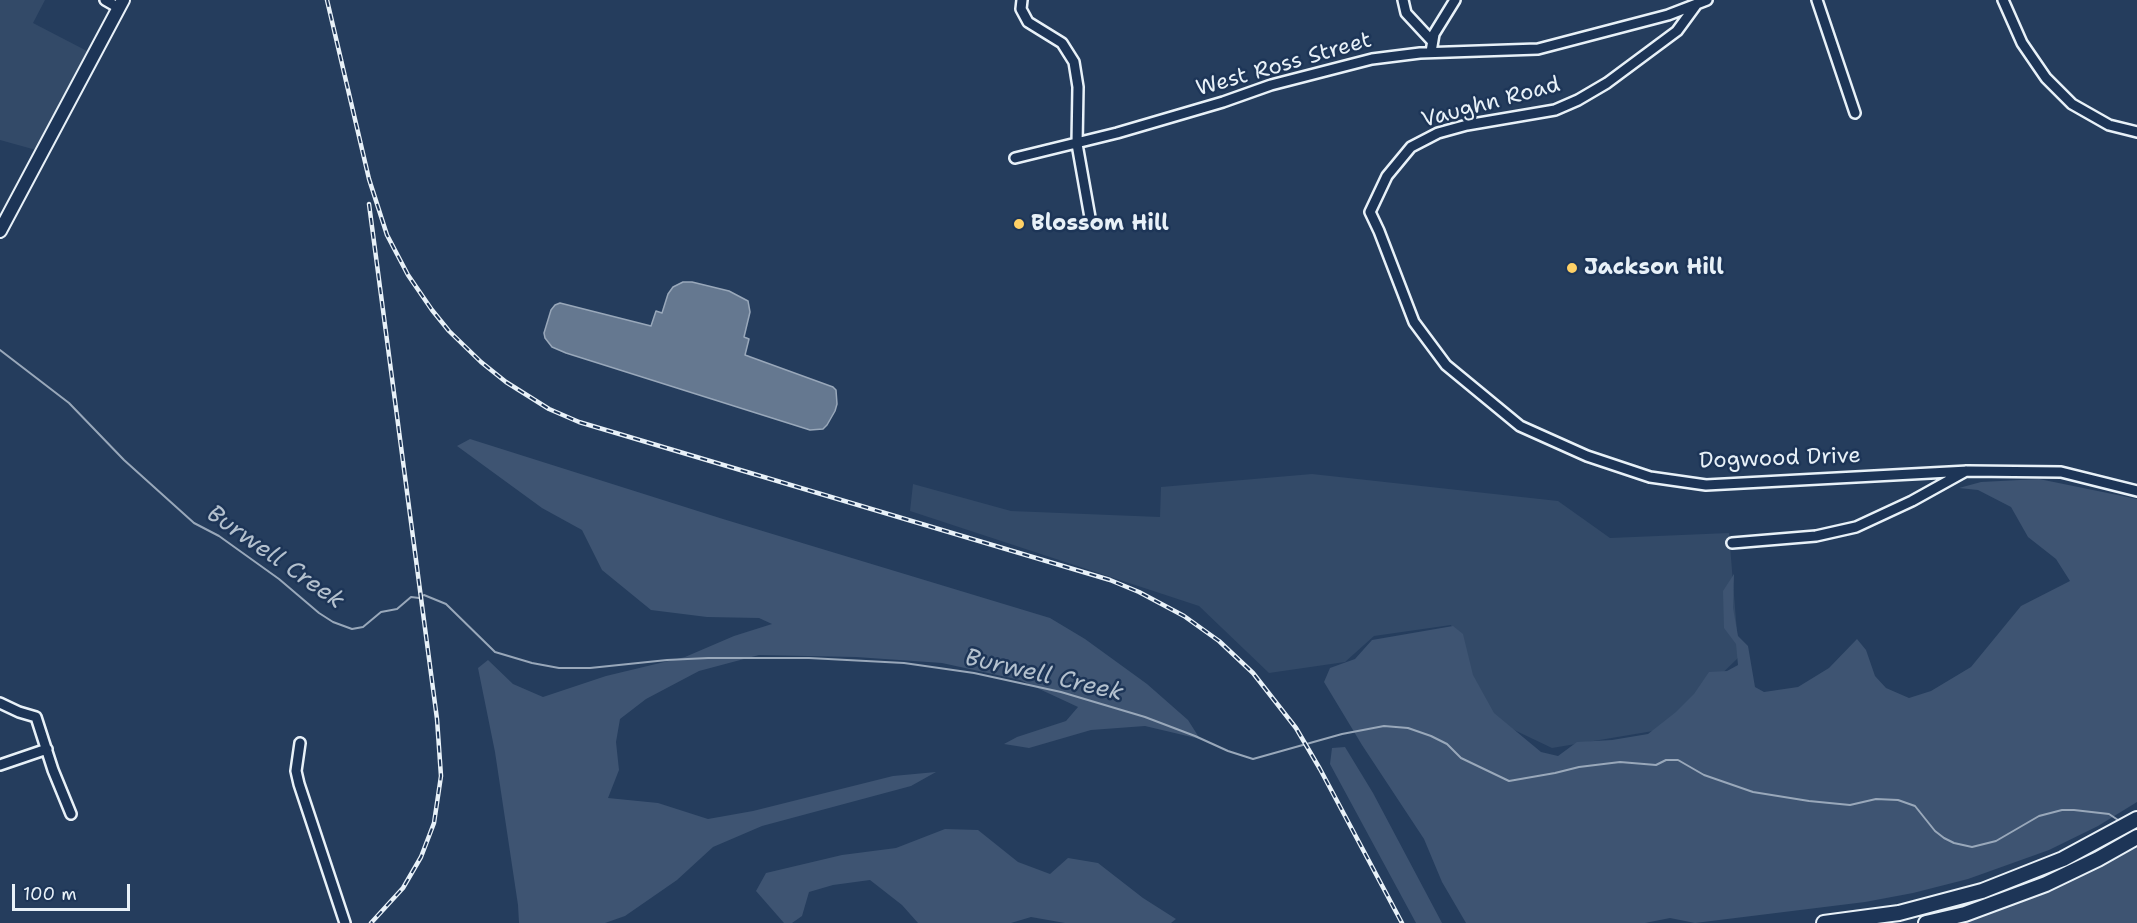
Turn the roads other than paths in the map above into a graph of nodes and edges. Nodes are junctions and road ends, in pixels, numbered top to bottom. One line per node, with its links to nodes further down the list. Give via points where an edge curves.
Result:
1 (105, 0): 8 (street)
2 (1022, 0): 14 (street, via 1021,9 1028,22 1062,43 1074,62 1078,87)
3 (1402, 0): 10 (street, via 1407,13)
4 (1455, 0): 10 (street)
5 (1707, 0): 9 (street, West Ross Street)
6 (1816, 0): 12 (street)
7 (2002, 0): 13 (street, via 2022,43 2046,78 2072,104 2109,125)
8 (121, 4): 18 (street)
9 (1696, 5): 11 (street, West Ross Street, via 1538,49); 16 (street, Vaughn Road, via 1677,31 1578,100 1555,110 1467,125 1420,141 1387,176)
10 (1432, 41): 11 (street)
11 (1431, 52): 14 (street, West Ross Street, via 1371,59 1318,71)
12 (1855, 113)
13 (2137, 132)
14 (1077, 144): 15 (street, West Ross Street); 17 (street)
15 (1015, 158)
16 (1370, 212): 19 (street, Dogwood Drive, via 1414,322 1446,365 1520,426 1587,456 1650,477 1706,485)
17 (1091, 223)
18 (0, 231)
19 (1968, 471): 20 (street, Dogwood Drive, via 2061,472); 21 (street, via 1856,527 1816,536)
20 (2137, 490)
21 (1732, 543)
22 (0, 703): 24 (street, via 36,717)
23 (300, 743): 29 (street, via 296,771 299,784)
24 (47, 750): 25 (street); 26 (street)
25 (0, 765)
26 (71, 814)
27 (2137, 819): 30 (main road, via 2035,871 1954,900 1899,913)
28 (2137, 837): 31 (main road, via 2046,884 1965,914)
29 (345, 923)
30 (1824, 923)
31 (1926, 923)

